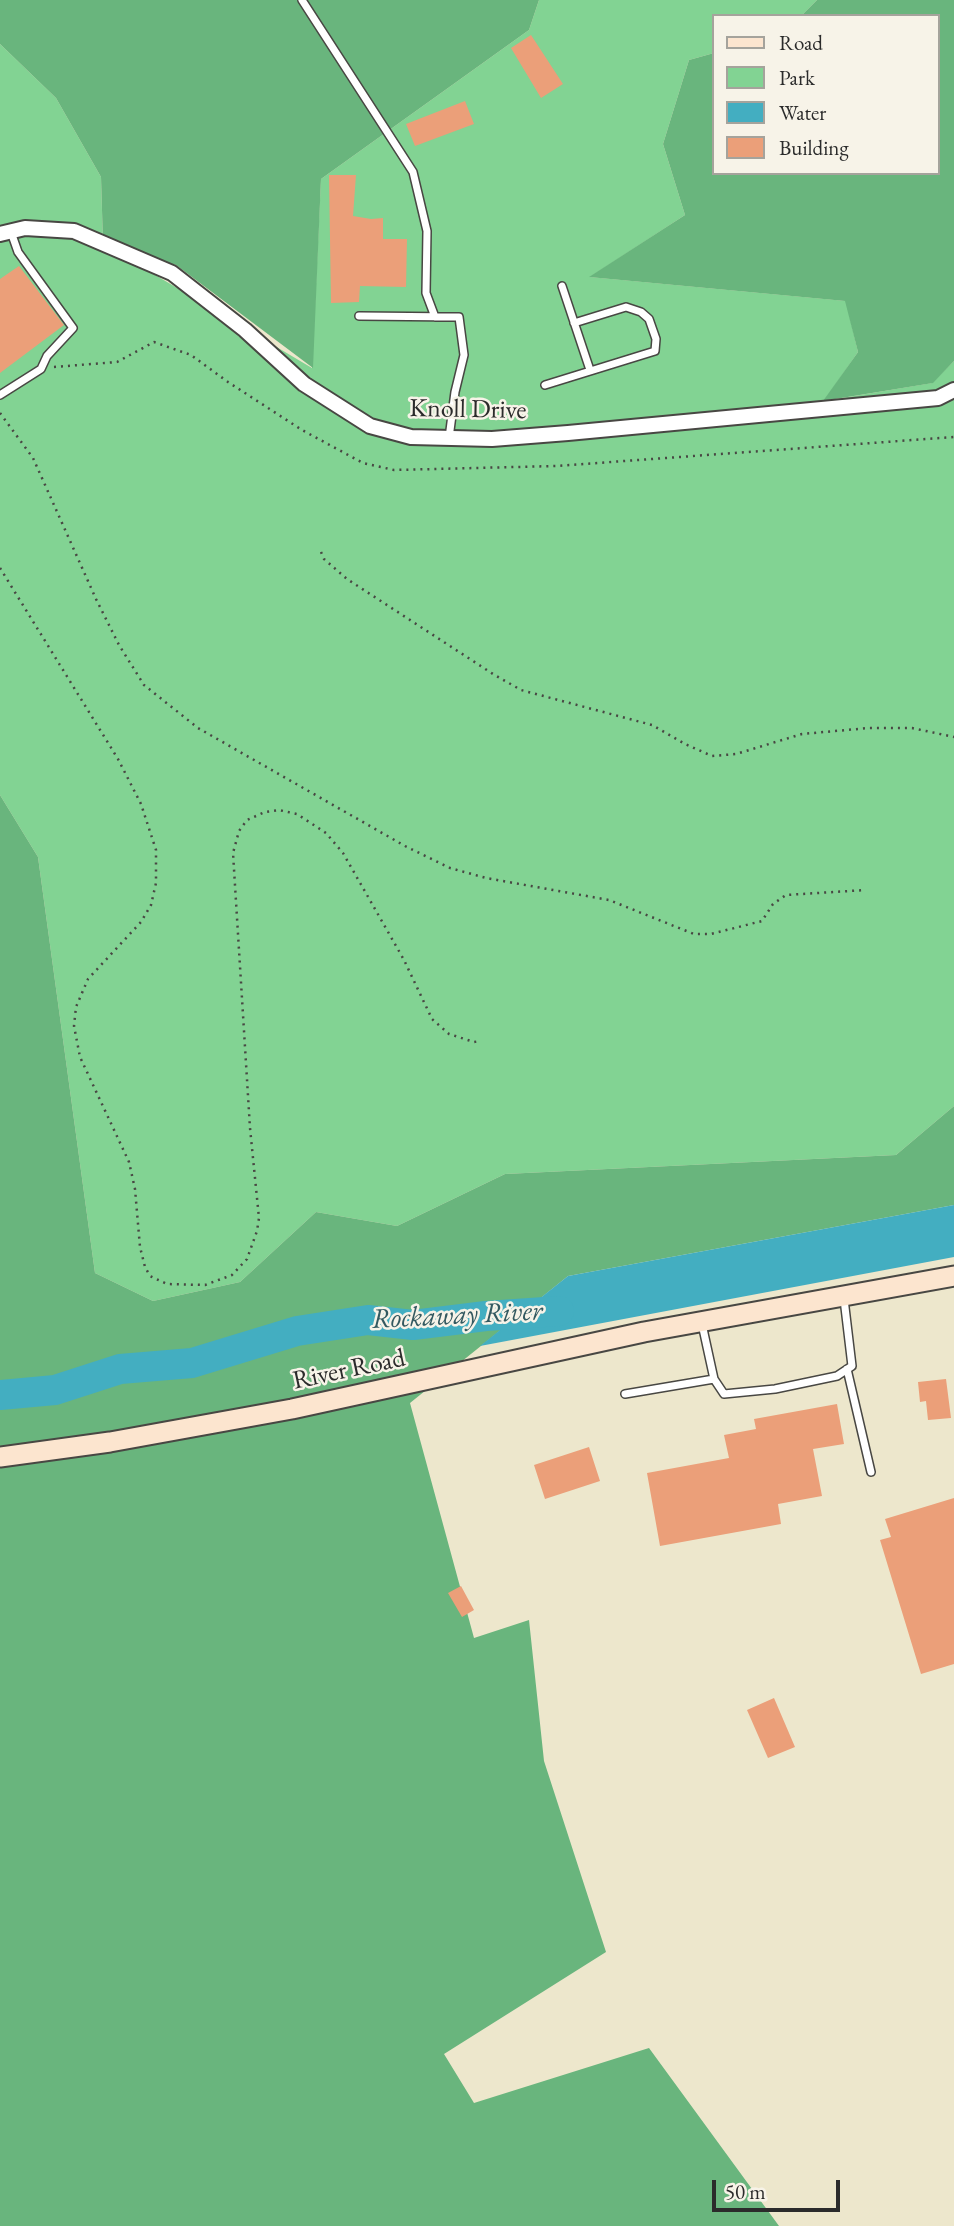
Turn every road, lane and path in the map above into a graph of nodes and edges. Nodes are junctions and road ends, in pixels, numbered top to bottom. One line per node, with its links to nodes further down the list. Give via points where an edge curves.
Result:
1 (302, 0): 5 (lane, via 413,172 427,231 426,293)
2 (6, 233): 10 (lane, via 73,328 41,369); 12 (street, Knoll Drive, via 25,228 74,231 172,273 245,330 303,384 370,426 411,437)
3 (562, 286): 6 (lane)
4 (359, 316): 5 (lane)
5 (435, 317): 12 (lane, via 459,317 464,355)
6 (574, 323): 7 (lane); 7 (lane, via 626,307 649,319 656,339 655,351)
7 (590, 370): 8 (lane)
8 (545, 385)
9 (954, 390): 12 (street, Knoll Drive, via 938,398 803,411 492,439)
10 (0, 394)
11 (0, 413): 16 (path, via 33,458 96,600 144,685 198,728 405,846 486,878 609,900 694,934 762,921 786,895)
12 (449, 438)
13 (321, 552): 15 (path, via 347,579 521,690 652,725 712,756 736,754 802,734 856,729 912,727)
14 (0, 568): 17 (path, via 118,760 141,804 156,850 151,905 88,979 76,1007 75,1026 80,1058 130,1162 140,1247 150,1276 167,1284 205,1285 232,1275 247,1259 257,1231 233,853 247,820 279,810 297,814 326,833 343,853 404,960 432,1019 449,1034)
15 (954, 737)
16 (866, 890)
17 (480, 1041)
18 (954, 1276): 19 (street, River Road)
19 (844, 1295): 20 (street, River Road); 21 (lane, via 852,1366)
20 (702, 1321): 22 (lane); 24 (street, River Road, via 292,1409)
21 (847, 1369): 22 (lane, via 837,1376 775,1389 724,1394); 25 (lane)
22 (715, 1379): 23 (lane)
23 (625, 1394)
24 (0, 1457)
25 (871, 1472)

